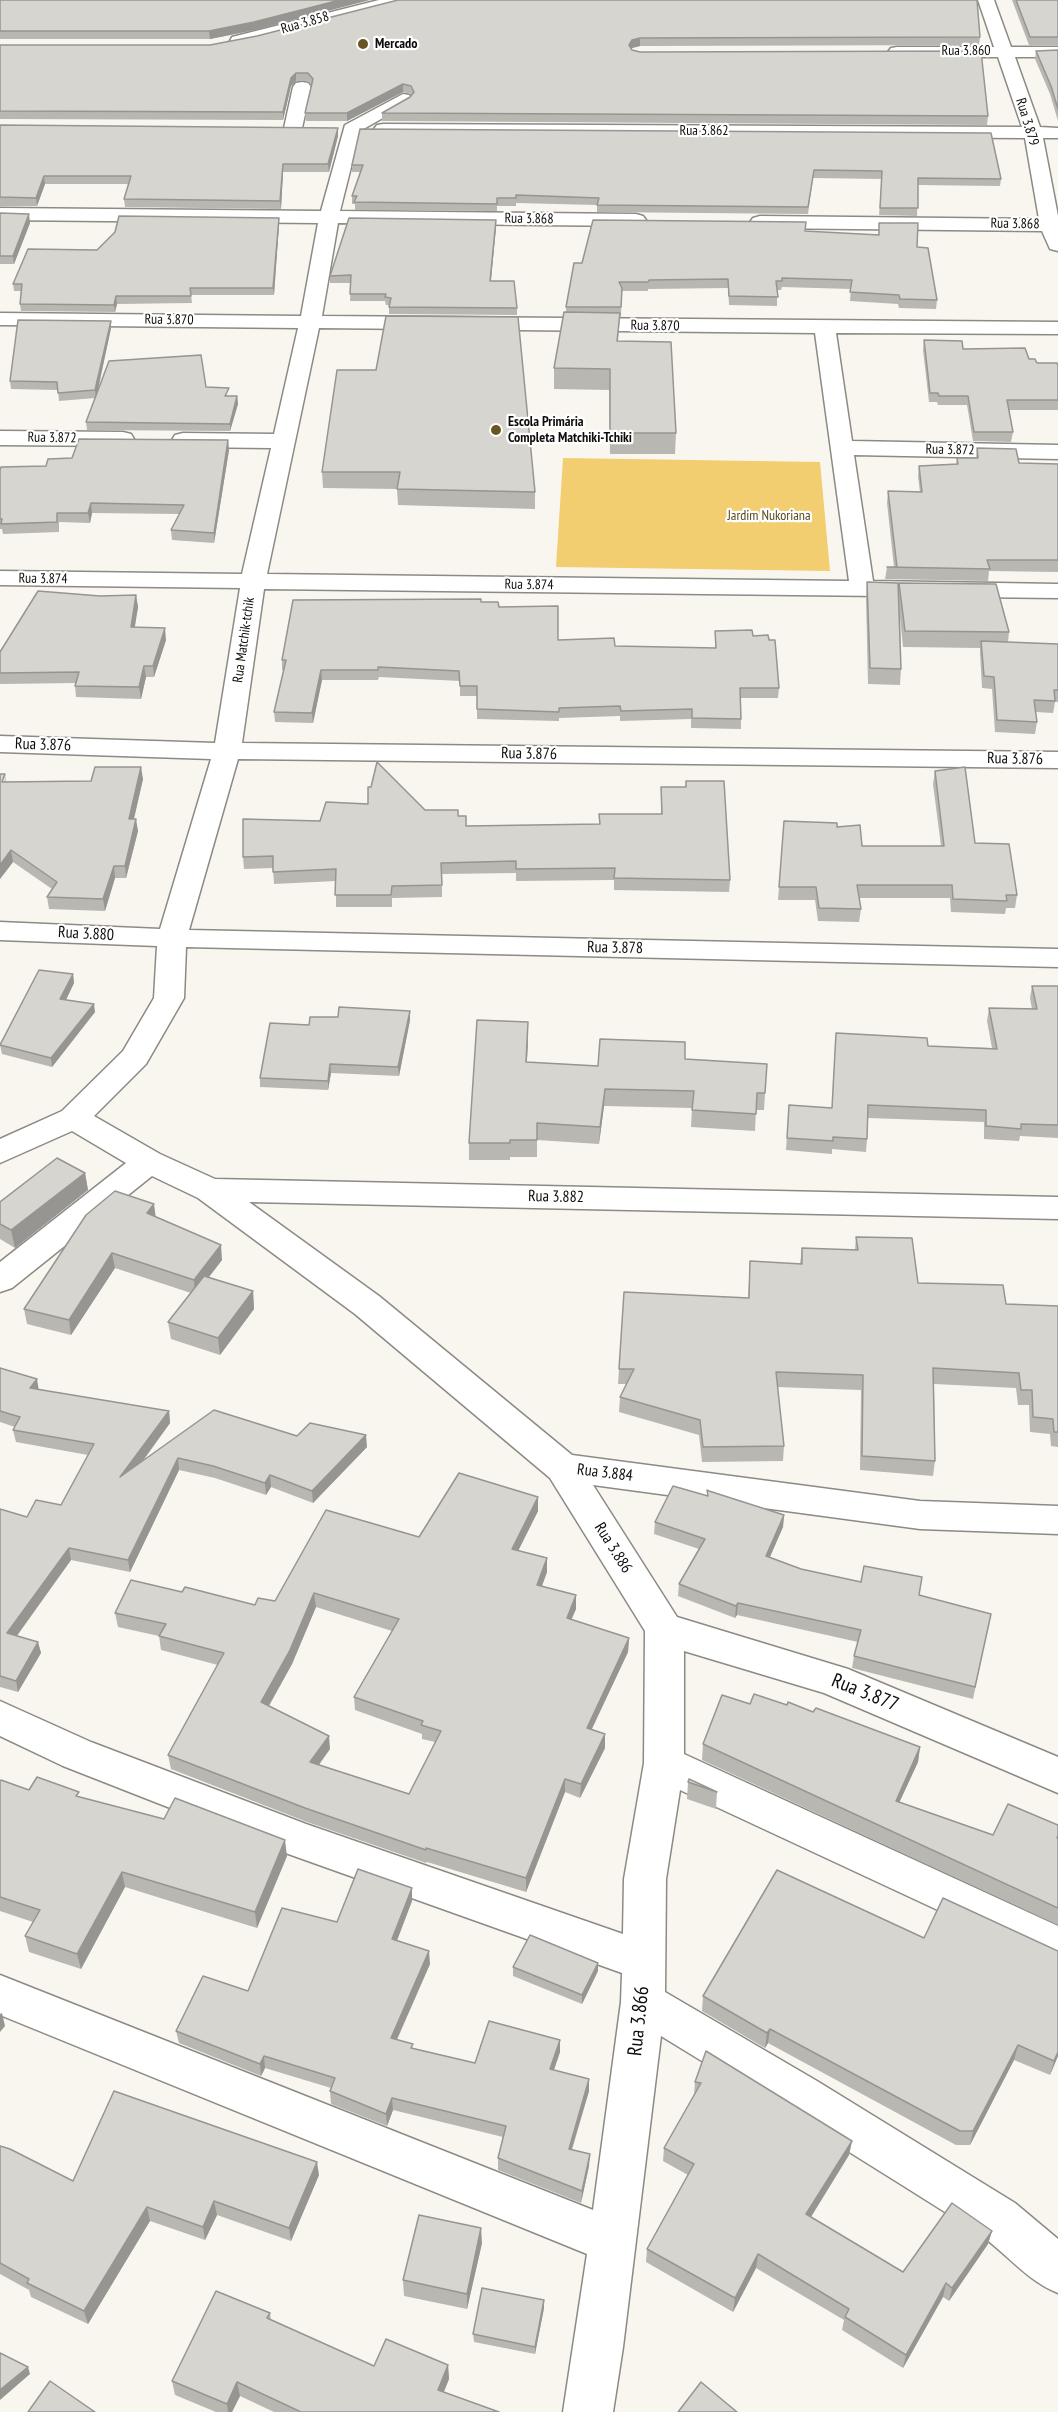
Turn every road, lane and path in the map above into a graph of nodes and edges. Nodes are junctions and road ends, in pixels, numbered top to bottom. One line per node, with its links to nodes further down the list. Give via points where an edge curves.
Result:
1 (401, 0): 4 (street, Rua 3.858)
2 (986, 0): 6 (street, Rua 3.879)
3 (310, 4): 4 (street)
4 (335, 15): 5 (street, Rua 3.858)
5 (220, 45)
6 (1003, 51): 7 (street, Rua 3.860); 8 (street, Rua 3.860); 14 (street, Rua 3.879)
7 (874, 52)
8 (1058, 52)
9 (302, 87): 12 (street)
10 (403, 99): 13 (street)
11 (270, 128): 12 (street)
12 (293, 128): 13 (street)
13 (331, 129): 14 (street, Rua 3.862); 17 (street, Rua Matchik-tchik)
14 (1033, 132): 15 (street, Rua 3.862); 20 (street, Rua 3.879)
15 (1058, 133)
16 (0, 214): 17 (street, Rua 3.868)
17 (329, 217): 18 (street, Rua 3.868); 23 (street, Rua Matchik-tchik)
18 (660, 220)
19 (742, 221): 20 (street, Rua 3.868)
20 (1054, 225): 21 (street, Rua 3.879)
21 (1058, 247)
22 (0, 319): 23 (street, Rua 3.870)
23 (310, 322): 24 (street, Rua 3.870); 29 (street, Rua Matchik-tchik)
24 (825, 327): 25 (street, Rua 3.870); 30 (street)
25 (1058, 328)
26 (0, 438): 27 (street, Rua 3.872)
27 (142, 439)
28 (165, 440): 29 (street)
29 (284, 441): 33 (street, Rua Matchik-tchik)
30 (842, 448): 31 (street, Rua 3.872); 34 (street)
31 (1058, 452)
32 (0, 578): 33 (street, Rua 3.874)
33 (253, 581): 34 (street, Rua 3.874); 37 (street, Rua Matchik-tchik)
34 (862, 589): 35 (street, Rua 3.874)
35 (1058, 591)
36 (0, 744): 37 (street, Rua 3.876)
37 (227, 751): 38 (street, Rua 3.876); 40 (street, Rua Matchik-tchik)
38 (1058, 760)
39 (0, 931): 40 (street, Rua 3.880)
40 (172, 938): 41 (street, Rua 3.878); 42 (street, Rua Matchik-tchik, via 169,998 135,1057)
41 (1058, 958)
42 (73, 1118): 43 (street, Rua Matchik-tchik); 44 (street, Rua 3.882)
43 (0, 1152)
44 (149, 1162): 45 (street, Rua 3.882); 47 (street)
45 (210, 1190): 46 (street, Rua 3.882); 48 (street, Rua 3.884, via 368,1305)
46 (1058, 1208)
47 (0, 1280)
48 (562, 1468): 49 (street, Rua 3.884, via 920,1515); 50 (street, Rua 3.886)
49 (1058, 1520)
50 (664, 1629): 52 (street, Rua 3.866); 53 (street, Rua 3.877, via 834,1680)
51 (0, 1718): 55 (street, via 77,1755)
52 (664, 1763): 54 (street); 55 (street, Rua 3.866, via 645,1879)
53 (1058, 1776)
54 (1058, 1947)
55 (644, 1981): 57 (street, Rua 3.866); 58 (street, via 801,2096 998,2219)
56 (0, 1995): 57 (street)
57 (612, 2241): 59 (street, Rua 3.866)
58 (1058, 2270)
59 (588, 2412)

